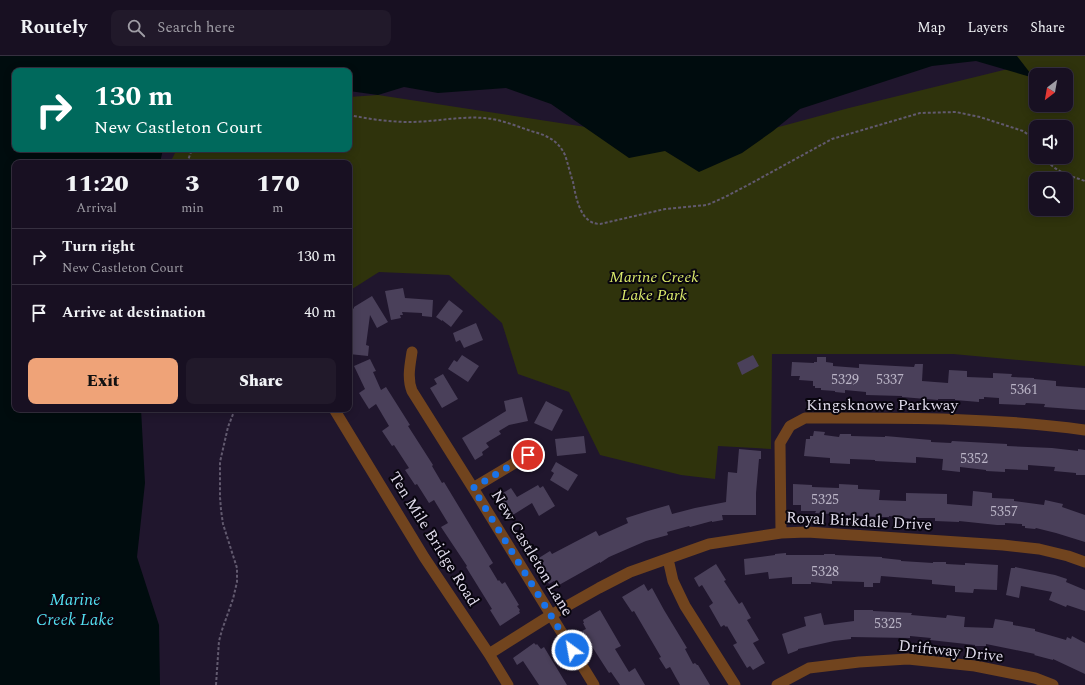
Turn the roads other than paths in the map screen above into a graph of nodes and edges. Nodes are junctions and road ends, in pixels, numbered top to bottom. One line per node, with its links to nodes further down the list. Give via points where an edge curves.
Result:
1 (412, 352): 5 (street, New Castleton Lane, via 409,377 412,391)
2 (336, 412): 10 (street, Ten Mile Bridge Road, via 424,557)
3 (1085, 430): 6 (street, Kingsknowe Parkway, via 945,418 805,418 790,426 780,443)
4 (528, 455): 5 (street)
5 (473, 488): 9 (street, New Castleton Lane)
6 (781, 533): 7 (street, Royal Birkdale Drive, via 709,544); 8 (street, Royal Birkdale Drive, via 807,532 1039,548)
7 (668, 559): 9 (street, Royal Birkdale Drive, via 630,572); 13 (street, via 673,581 685,606)
8 (1085, 562)
9 (551, 615): 10 (street, Royal Birkdale Drive); 12 (street, New Castleton Lane)
10 (489, 654): 11 (street, Ten Mile Bridge Road)
11 (508, 685)
12 (594, 685)
13 (735, 685)
14 (777, 685): 15 (street, Driftway Drive, via 808,668 908,659 975,666 1035,678)
15 (1053, 685)

